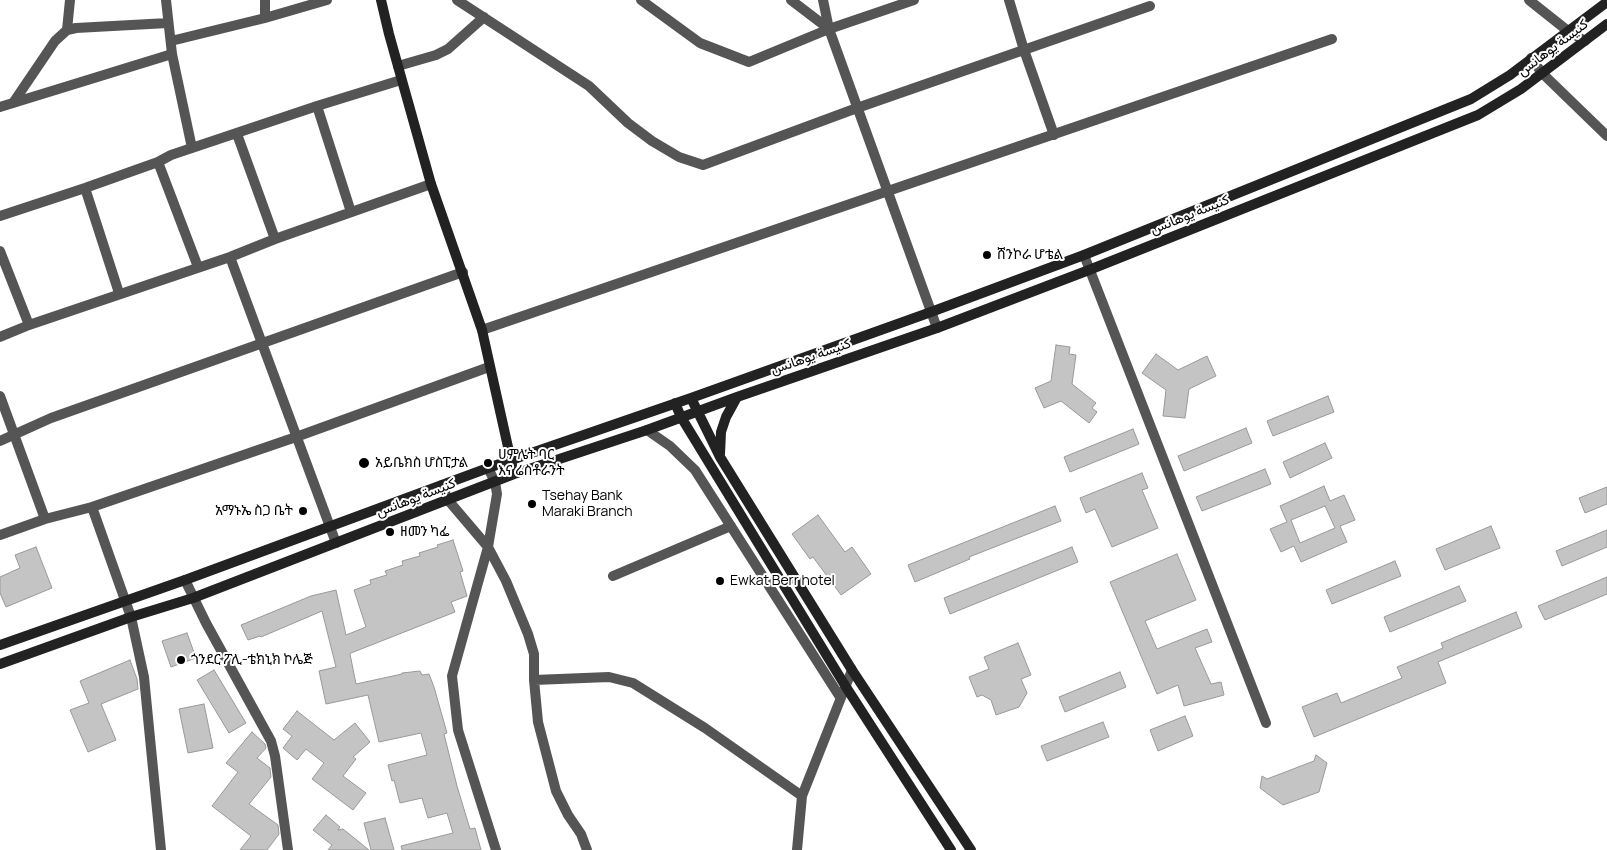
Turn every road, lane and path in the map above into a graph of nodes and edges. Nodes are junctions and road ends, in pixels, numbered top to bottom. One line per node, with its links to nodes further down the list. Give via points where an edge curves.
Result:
1 (70, 0): 20 (street)
2 (166, 0): 17 (street)
3 (265, 0): 16 (street)
4 (327, 0): 16 (street)
5 (382, 0): 28 (street)
6 (457, 0): 15 (street)
7 (641, 0): 19 (street, via 700,43 749,62)
8 (791, 0): 19 (street)
9 (823, 0): 19 (street)
10 (914, 0): 19 (street)
11 (1009, 0): 25 (street)
12 (1529, 0): 21 (street)
13 (1607, 2): 21 (street)
14 (1150, 6): 25 (street)
15 (484, 17): 28 (street, via 448,49); 34 (street, via 589,86 652,141 679,157 704,165)
16 (265, 18): 24 (street)
17 (168, 23): 20 (street); 24 (street)
18 (1607, 24): 23 (street, كنيسة يوهانس)
19 (829, 28): 34 (street)
20 (67, 30): 31 (street, via 55,41)
21 (1568, 31): 23 (street); 27 (street)
22 (1332, 39): 36 (street)
23 (1585, 41): 29 (street, كنيسة يوهانس)
24 (171, 42): 26 (street)
25 (1024, 50): 34 (street); 36 (street)
26 (172, 54): 31 (street); 38 (street)
27 (1531, 58): 29 (street); 47 (street, via 1471,98)
28 (398, 66): 30 (street)
29 (1542, 73): 37 (street); 50 (street, كنيسة يوهانس, via 1478,115)
30 (401, 80): 32 (street); 40 (street)
31 (13, 103): 33 (street)
32 (317, 106): 35 (street); 43 (street)
33 (0, 107)
34 (857, 108): 42 (street)
35 (237, 134): 38 (street); 45 (street)
36 (1054, 135): 42 (street)
37 (1607, 136)
38 (192, 148): 39 (street)
39 (158, 162): 41 (street); 49 (street)
40 (430, 184): 43 (street); 51 (street)
41 (85, 188): 44 (street); 52 (street)
42 (888, 190): 53 (street); 56 (street)
43 (351, 212): 45 (street)
44 (0, 216)
45 (275, 239): 48 (street)
46 (0, 251): 54 (street)
47 (1084, 255): 50 (street); 53 (street)
48 (230, 257): 49 (street); 58 (street)
49 (198, 267): 52 (street)
50 (1090, 270): 55 (street, كنيسة يوهانس); 97 (street)
51 (463, 272): 56 (street); 58 (street)
52 (118, 293): 54 (street)
53 (931, 312): 55 (street); 62 (street)
54 (29, 324): 57 (street)
55 (937, 328): 61 (street, كنيسة يوهانس)
56 (482, 330): 59 (street)
57 (0, 337)
58 (264, 344): 67 (street, via 50,418); 68 (street)
59 (490, 367): 68 (street); 71 (street)
60 (0, 396): 67 (street)
61 (737, 397): 64 (street, كنيسة يوهانس); 70 (street, via 726,417)
62 (691, 398): 63 (street); 64 (street)
63 (675, 403): 65 (street); 71 (street)
64 (697, 412): 65 (street, كنيسة يوهانس); 70 (street)
65 (681, 417): 66 (street, كنيسة يوهانس); 95 (street)
66 (647, 430): 73 (street, كنيسة يوهانس); 79 (street, via 695,470)
67 (15, 435): 69 (street); 78 (street)
68 (296, 437): 77 (street); 80 (street)
69 (0, 441)
70 (720, 457): 93 (street)
71 (510, 460): 72 (street); 73 (street)
72 (488, 468): 74 (street); 75 (street)
73 (514, 474): 74 (street, كنيسة يوهانس)
74 (495, 482): 76 (street, كنيسة يوهانس); 83 (street, via 497,494)
75 (442, 485): 76 (street); 80 (street)
76 (448, 500): 82 (street, كنيسة يوهانس); 83 (street)
77 (92, 507): 78 (street); 89 (street)
78 (45, 519): 81 (street)
79 (732, 526): 86 (street); 96 (street)
80 (331, 527): 82 (street); 84 (street)
81 (0, 535)
82 (336, 543): 85 (street, كنيسة يوهانس)
83 (488, 547): 94 (street, via 528,634 534,654); 101 (street, via 452,676 458,730)
84 (255, 554): 85 (street); 87 (street)
85 (262, 572): 88 (street, كنيسة يوهانس)
86 (613, 576)
87 (185, 580): 88 (street); 89 (street)
88 (193, 598): 90 (street, كنيسة يوهانس); 100 (street, via 271,741)
89 (125, 601): 90 (street); 91 (street)
90 (131, 618): 92 (street, كنيسة يوهانس); 99 (street, via 144,677)
91 (0, 645)
92 (0, 664)
93 (852, 670): 95 (street); 105 (street)
94 (534, 680): 98 (street, via 609,676 633,683 705,728); 102 (street, via 538,722 556,791)
95 (846, 686): 96 (street); 104 (street)
96 (840, 697): 98 (street)
97 (1266, 722)
98 (802, 796): 103 (street)
99 (161, 850)
100 (288, 850)
101 (496, 850)
102 (587, 850)
103 (797, 850)
104 (952, 850)
105 (971, 850)

